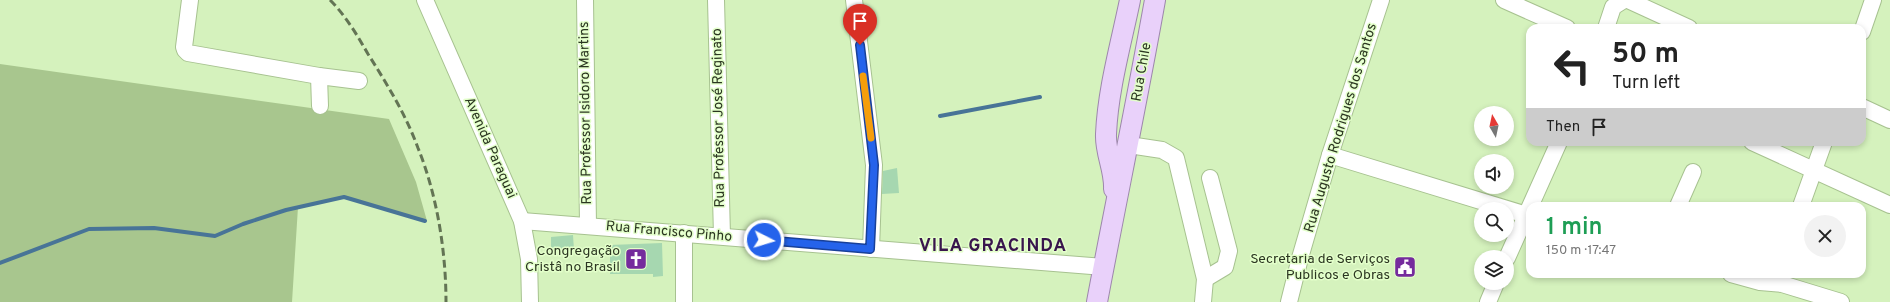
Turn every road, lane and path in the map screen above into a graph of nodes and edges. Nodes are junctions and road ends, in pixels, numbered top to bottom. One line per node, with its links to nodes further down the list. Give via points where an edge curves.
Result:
1 (190, 0): 17 (street, via 184,47 188,52)
2 (425, 0): 38 (street, Avenida Paraguai)
3 (585, 0): 39 (street, Rua Professor Isidoro Martins)
4 (716, 0): 41 (street, Rua Professor José Reginato)
5 (854, 0): 42 (street, via 874,165)
6 (1130, 0): 22 (main road, Rua Chile, via 1110,103)
7 (1155, 0): 23 (main road, Rua Chile)
8 (1381, 0): 27 (street, Rua Augusto Rodrigues dos Santos)
9 (1504, 0): 13 (street)
10 (1624, 0): 14 (street, via 1613,7)
11 (1628, 0): 15 (street)
12 (1873, 0): 16 (street)
13 (1558, 24)
14 (1607, 24)
15 (1680, 24)
16 (1865, 24)
17 (319, 76): 18 (street); 19 (street)
18 (359, 81)
19 (320, 106)
20 (1866, 109): 21 (street)
21 (1890, 120)
22 (1106, 143): 23 (main road, via 1114,152 1123,151); 37 (main road, Rua Chile, via 1114,181)
23 (1129, 145): 37 (main road, Rua Chile); 47 (street, via 1162,150 1176,158)
24 (1558, 146): 31 (street)
25 (1761, 146): 28 (street)
26 (1823, 146): 28 (street)
27 (1330, 156): 35 (street); 53 (street, Rua Augusto Rodrigues dos Santos)
28 (1815, 170): 33 (street); 34 (street)
29 (1693, 172): 32 (street)
30 (1210, 178): 47 (street, via 1230,251 1225,267)
31 (1534, 202)
32 (1680, 202)
33 (1803, 202)
34 (1890, 205)
35 (1526, 214)
36 (1526, 219): 43 (street)
37 (1112, 220): 44 (main road, Rua Chile)
38 (522, 221): 39 (street, Rua Francisco Pinho); 49 (street, Avenida Paraguai, via 529,259)
39 (588, 225): 40 (street, Rua Francisco Pinho)
40 (684, 233): 41 (street, Rua Francisco Pinho); 50 (street)
41 (722, 236): 42 (street, Rua Francisco Pinho)
42 (870, 249): 44 (street, Rua Francisco Pinho)
43 (1511, 250)
44 (1104, 267): 51 (main road, Rua Chile)
45 (1746, 278): 46 (street, via 1760,282)
46 (1770, 278): 55 (street)
47 (1205, 279): 52 (street)
48 (1493, 290): 54 (street)
49 (530, 302)
50 (684, 302)
51 (1097, 302)
52 (1203, 302)
53 (1289, 302)
54 (1488, 302)
55 (1841, 302)

